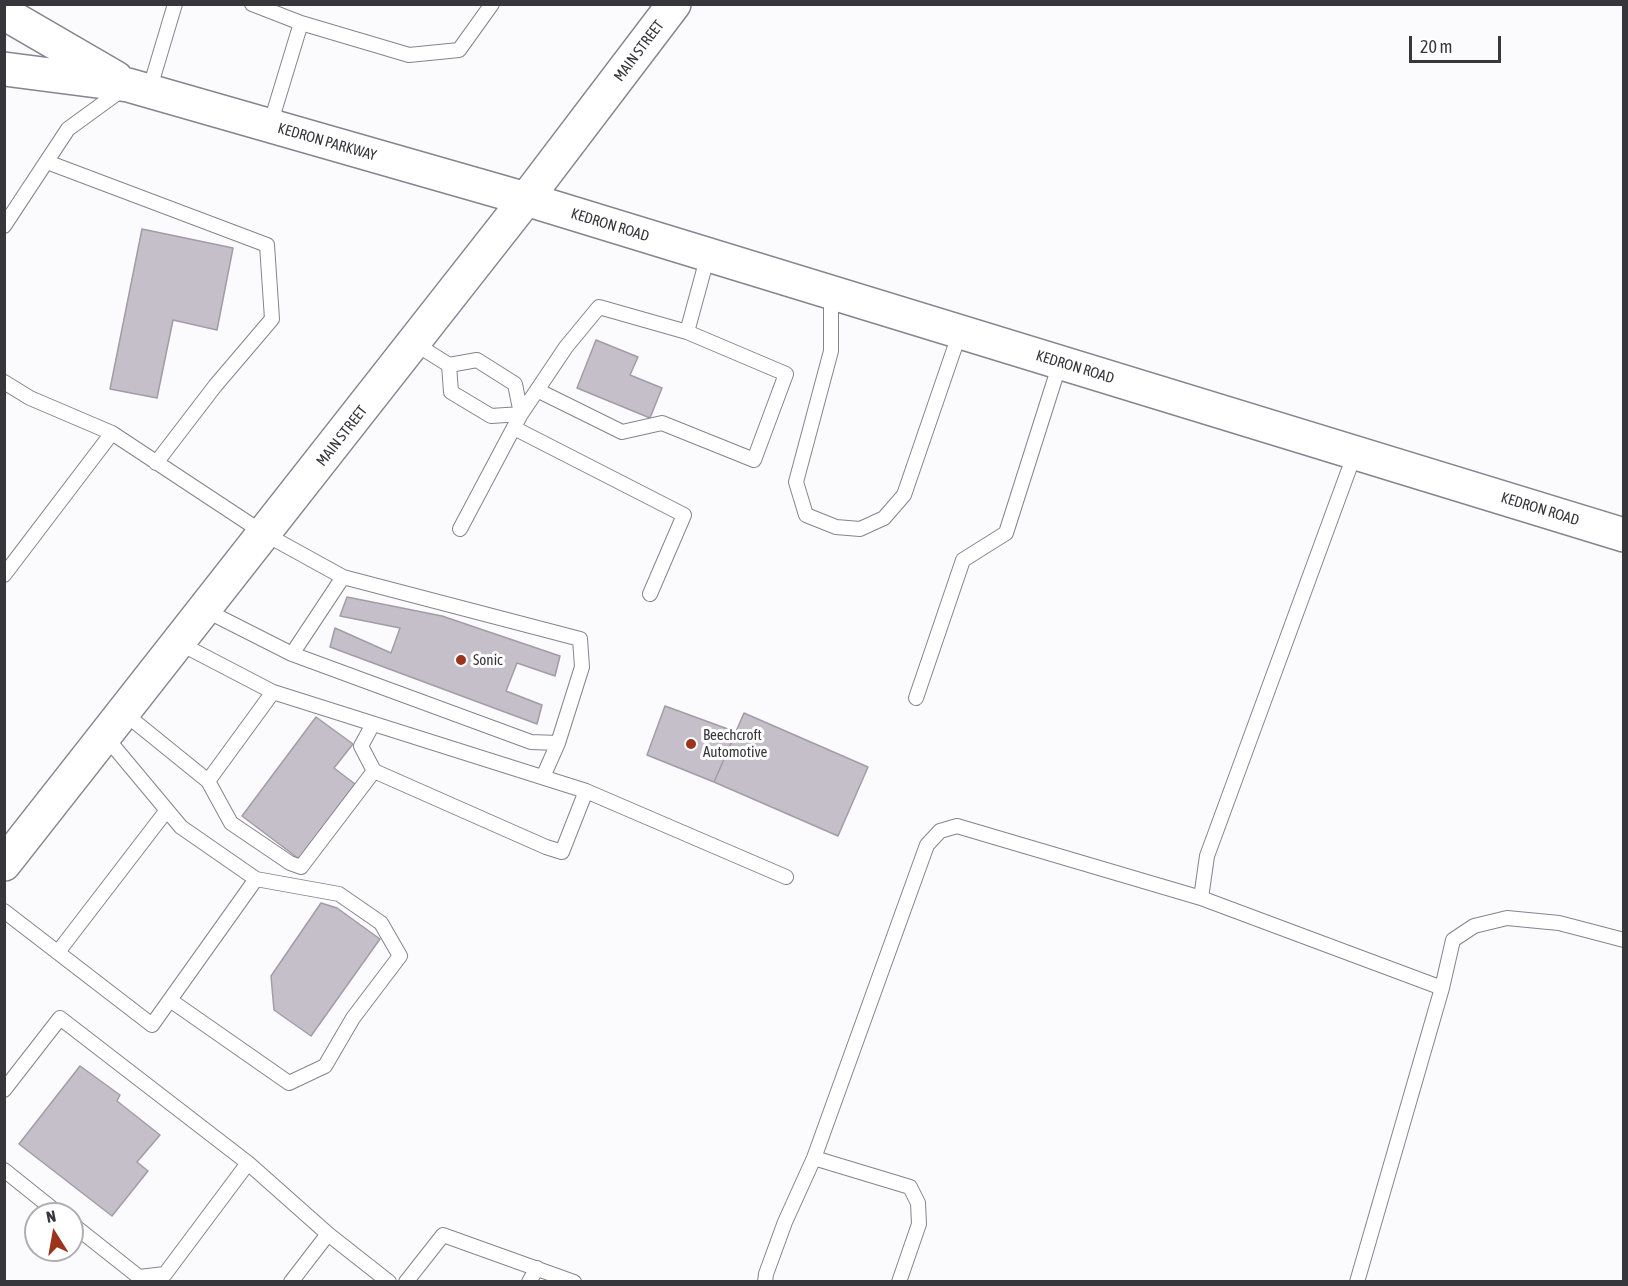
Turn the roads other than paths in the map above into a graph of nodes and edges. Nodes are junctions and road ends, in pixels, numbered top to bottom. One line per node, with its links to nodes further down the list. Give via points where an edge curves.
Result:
1 (175, 4): 8 (lane)
2 (252, 4): 6 (lane)
3 (492, 4): 6 (lane, via 459,50 409,55)
4 (674, 4): 11 (main road, MAIN STREET)
5 (4, 13): 8 (main road, KEDRON PARKWAY)
6 (301, 22): 9 (lane)
7 (4, 69): 8 (main road, KEDRON PARKWAY)
8 (138, 88): 9 (main road, KEDRON PARKWAY); 10 (lane, via 68,129)
9 (270, 125): 11 (main road, KEDRON PARKWAY)
10 (46, 162): 12 (lane); 26 (lane, via 267,244 272,320)
11 (526, 199): 13 (main road, KEDRON ROAD); 17 (main road, MAIN STREET)
12 (4, 226)
13 (708, 255): 14 (main road, KEDRON ROAD); 15 (lane)
14 (831, 292): 16 (main road, KEDRON ROAD); 16 (lane, via 831,351 796,482 807,515 836,527 860,529 884,518 904,495)
15 (687, 332): 21 (lane, via 599,307); 21 (lane, via 786,374 754,460 662,423 622,432)
16 (960, 332): 18 (main road, KEDRON ROAD)
17 (414, 343): 19 (lane); 28 (main road, MAIN STREET)
18 (1060, 363): 25 (main road, KEDRON ROAD); 37 (lane, via 1006,533 963,560)
19 (449, 365): 22 (lane, via 451,392 491,416); 22 (lane, via 477,360 515,384)
20 (4, 382): 24 (lane, via 30,398)
21 (537, 390): 22 (lane)
22 (521, 414): 23 (lane)
23 (514, 428): 27 (lane); 32 (lane, via 684,515)
24 (112, 433): 26 (lane); 30 (lane)
25 (1355, 453): 29 (main road, KEDRON ROAD); 49 (lane, via 1207,856)
26 (156, 463): 28 (lane)
27 (460, 529)
28 (265, 534): 31 (lane); 33 (main road, MAIN STREET)
29 (1623, 535)
30 (4, 576)
31 (343, 577): 35 (lane); 40 (lane, via 580,639 582,667)
32 (650, 594)
33 (205, 610): 34 (main road, MAIN STREET); 35 (lane)
34 (179, 643): 36 (lane); 39 (main road, MAIN STREET)
35 (292, 654): 40 (lane, via 531,742)
36 (273, 692): 38 (lane); 43 (lane)
37 (916, 698)
38 (373, 724): 41 (lane, via 361,746); 42 (lane)
39 (114, 725): 43 (lane); 45 (lane); 46 (main road, MAIN STREET)
40 (558, 743): 42 (lane)
41 (374, 771): 43 (lane, via 301,867 231,823); 44 (lane, via 562,852)
42 (543, 777): 44 (lane)
43 (208, 781)
44 (586, 791): 47 (lane)
45 (167, 810): 48 (lane, via 181,827); 52 (lane)
46 (4, 864)
47 (786, 877)
48 (256, 879): 54 (lane); 54 (lane, via 339,894 381,923 400,956 353,1018 325,1066 289,1083)
49 (1201, 898): 53 (lane); 56 (lane, via 957,826 940,831 927,845)
50 (4, 911): 52 (lane)
51 (1623, 940): 53 (lane, via 1559,922 1507,918 1474,926 1453,940)
52 (58, 952): 54 (lane, via 152,1025)
53 (1442, 988): 70 (lane)
54 (170, 1000)
55 (4, 1090): 57 (lane, via 60,1018)
56 (814, 1158): 68 (lane, via 785,1222); 69 (lane, via 910,1187 918,1203 919,1224)
57 (248, 1163): 60 (lane, via 165,1274 139,1277); 61 (lane)
58 (4, 1170): 59 (lane)
59 (44, 1202)
60 (84, 1233)
61 (328, 1234): 63 (lane); 64 (lane)
62 (537, 1268): 65 (lane, via 443,1235); 66 (lane); 67 (lane)
63 (291, 1281)
64 (389, 1281)
65 (406, 1281)
66 (529, 1281)
67 (574, 1281)
68 (765, 1281)
69 (899, 1281)
70 (1357, 1281)

